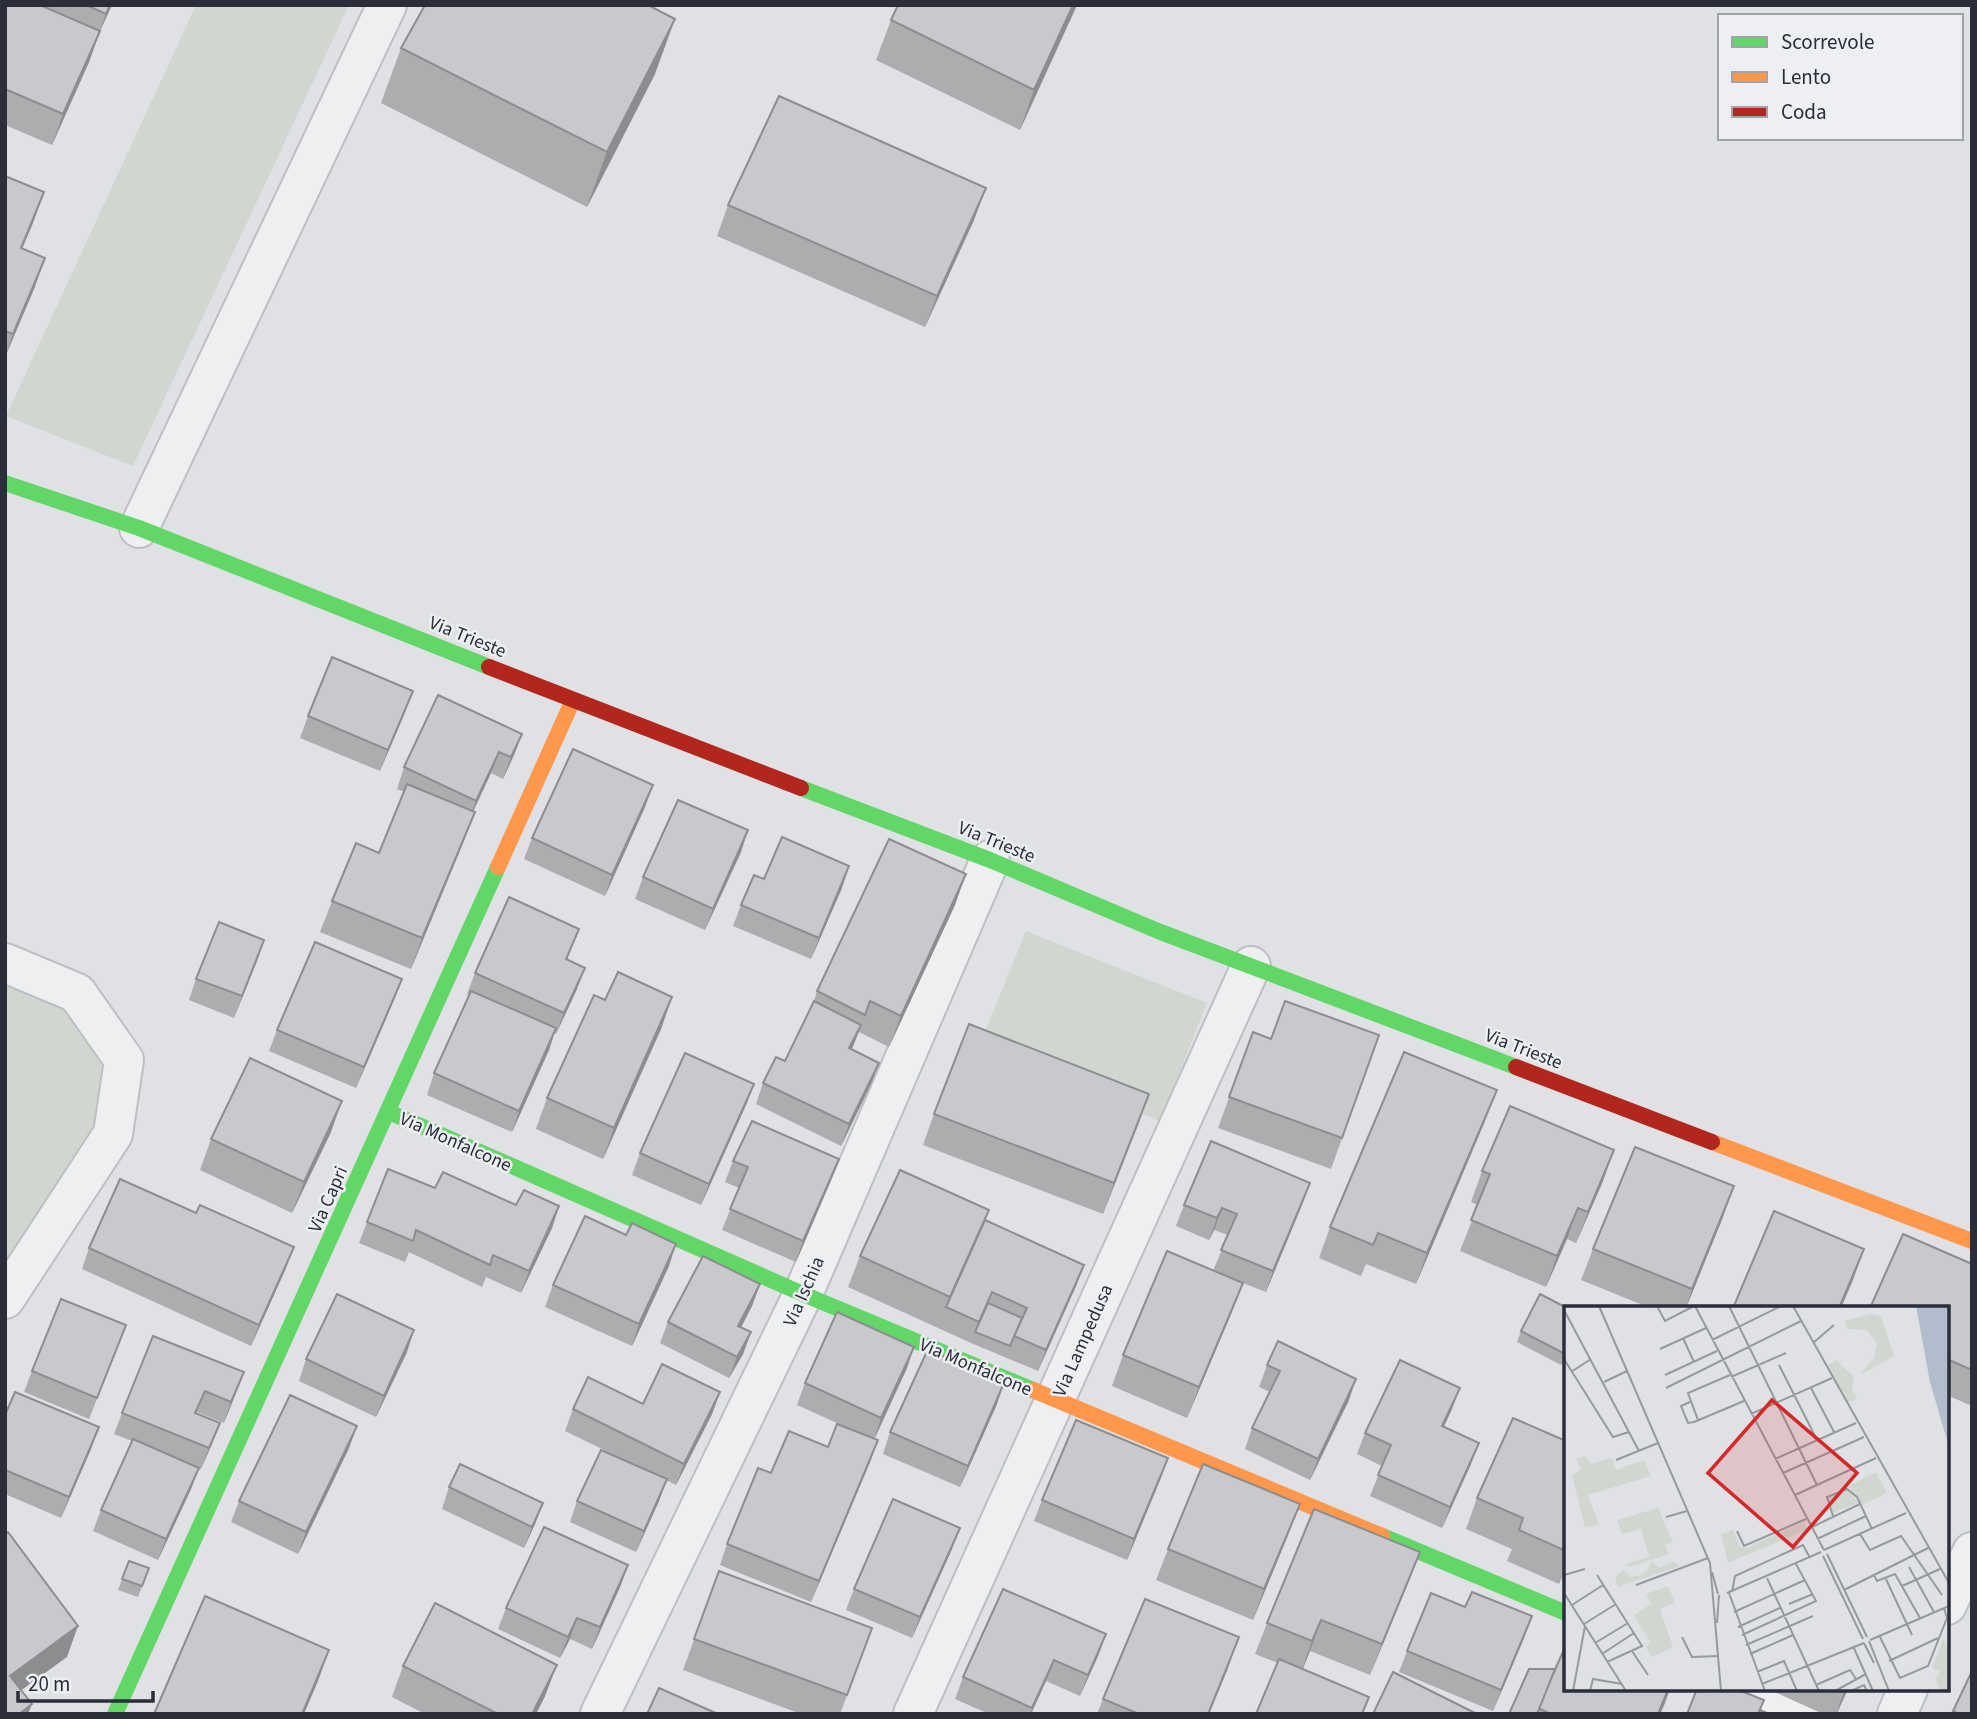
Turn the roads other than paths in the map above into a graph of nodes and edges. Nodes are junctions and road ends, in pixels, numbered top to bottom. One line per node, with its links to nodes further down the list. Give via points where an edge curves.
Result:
1 (387, 5): 3 (street)
2 (5, 483): 3 (street, Via Trieste)
3 (139, 528): 4 (street, Via Trieste)
4 (573, 700): 5 (street, Via Trieste); 8 (street, Via Capri)
5 (989, 860): 7 (street, Via Trieste); 10 (street, Via Ischia)
6 (5, 963): 11 (street, via 77,993 124,1060 113,1134)
7 (1251, 967): 9 (street, Via Trieste); 12 (street, Via Lampedusa)
8 (390, 1112): 10 (street, Via Monfalcone); 19 (street, Via Capri)
9 (1972, 1241)
10 (803, 1294): 12 (street, Via Monfalcone); 20 (street, Via Ischia)
11 (5, 1298)
12 (1055, 1399): 15 (street, Via Monfalcone); 18 (street, Via Lampedusa)
13 (1972, 1552): 14 (street)
14 (1949, 1601)
15 (1564, 1612)
16 (1751, 1691): 21 (street)
17 (1907, 1691): 22 (street)
18 (916, 1713)
19 (115, 1714)
20 (600, 1714)
21 (1805, 1714)
22 (1897, 1714)

